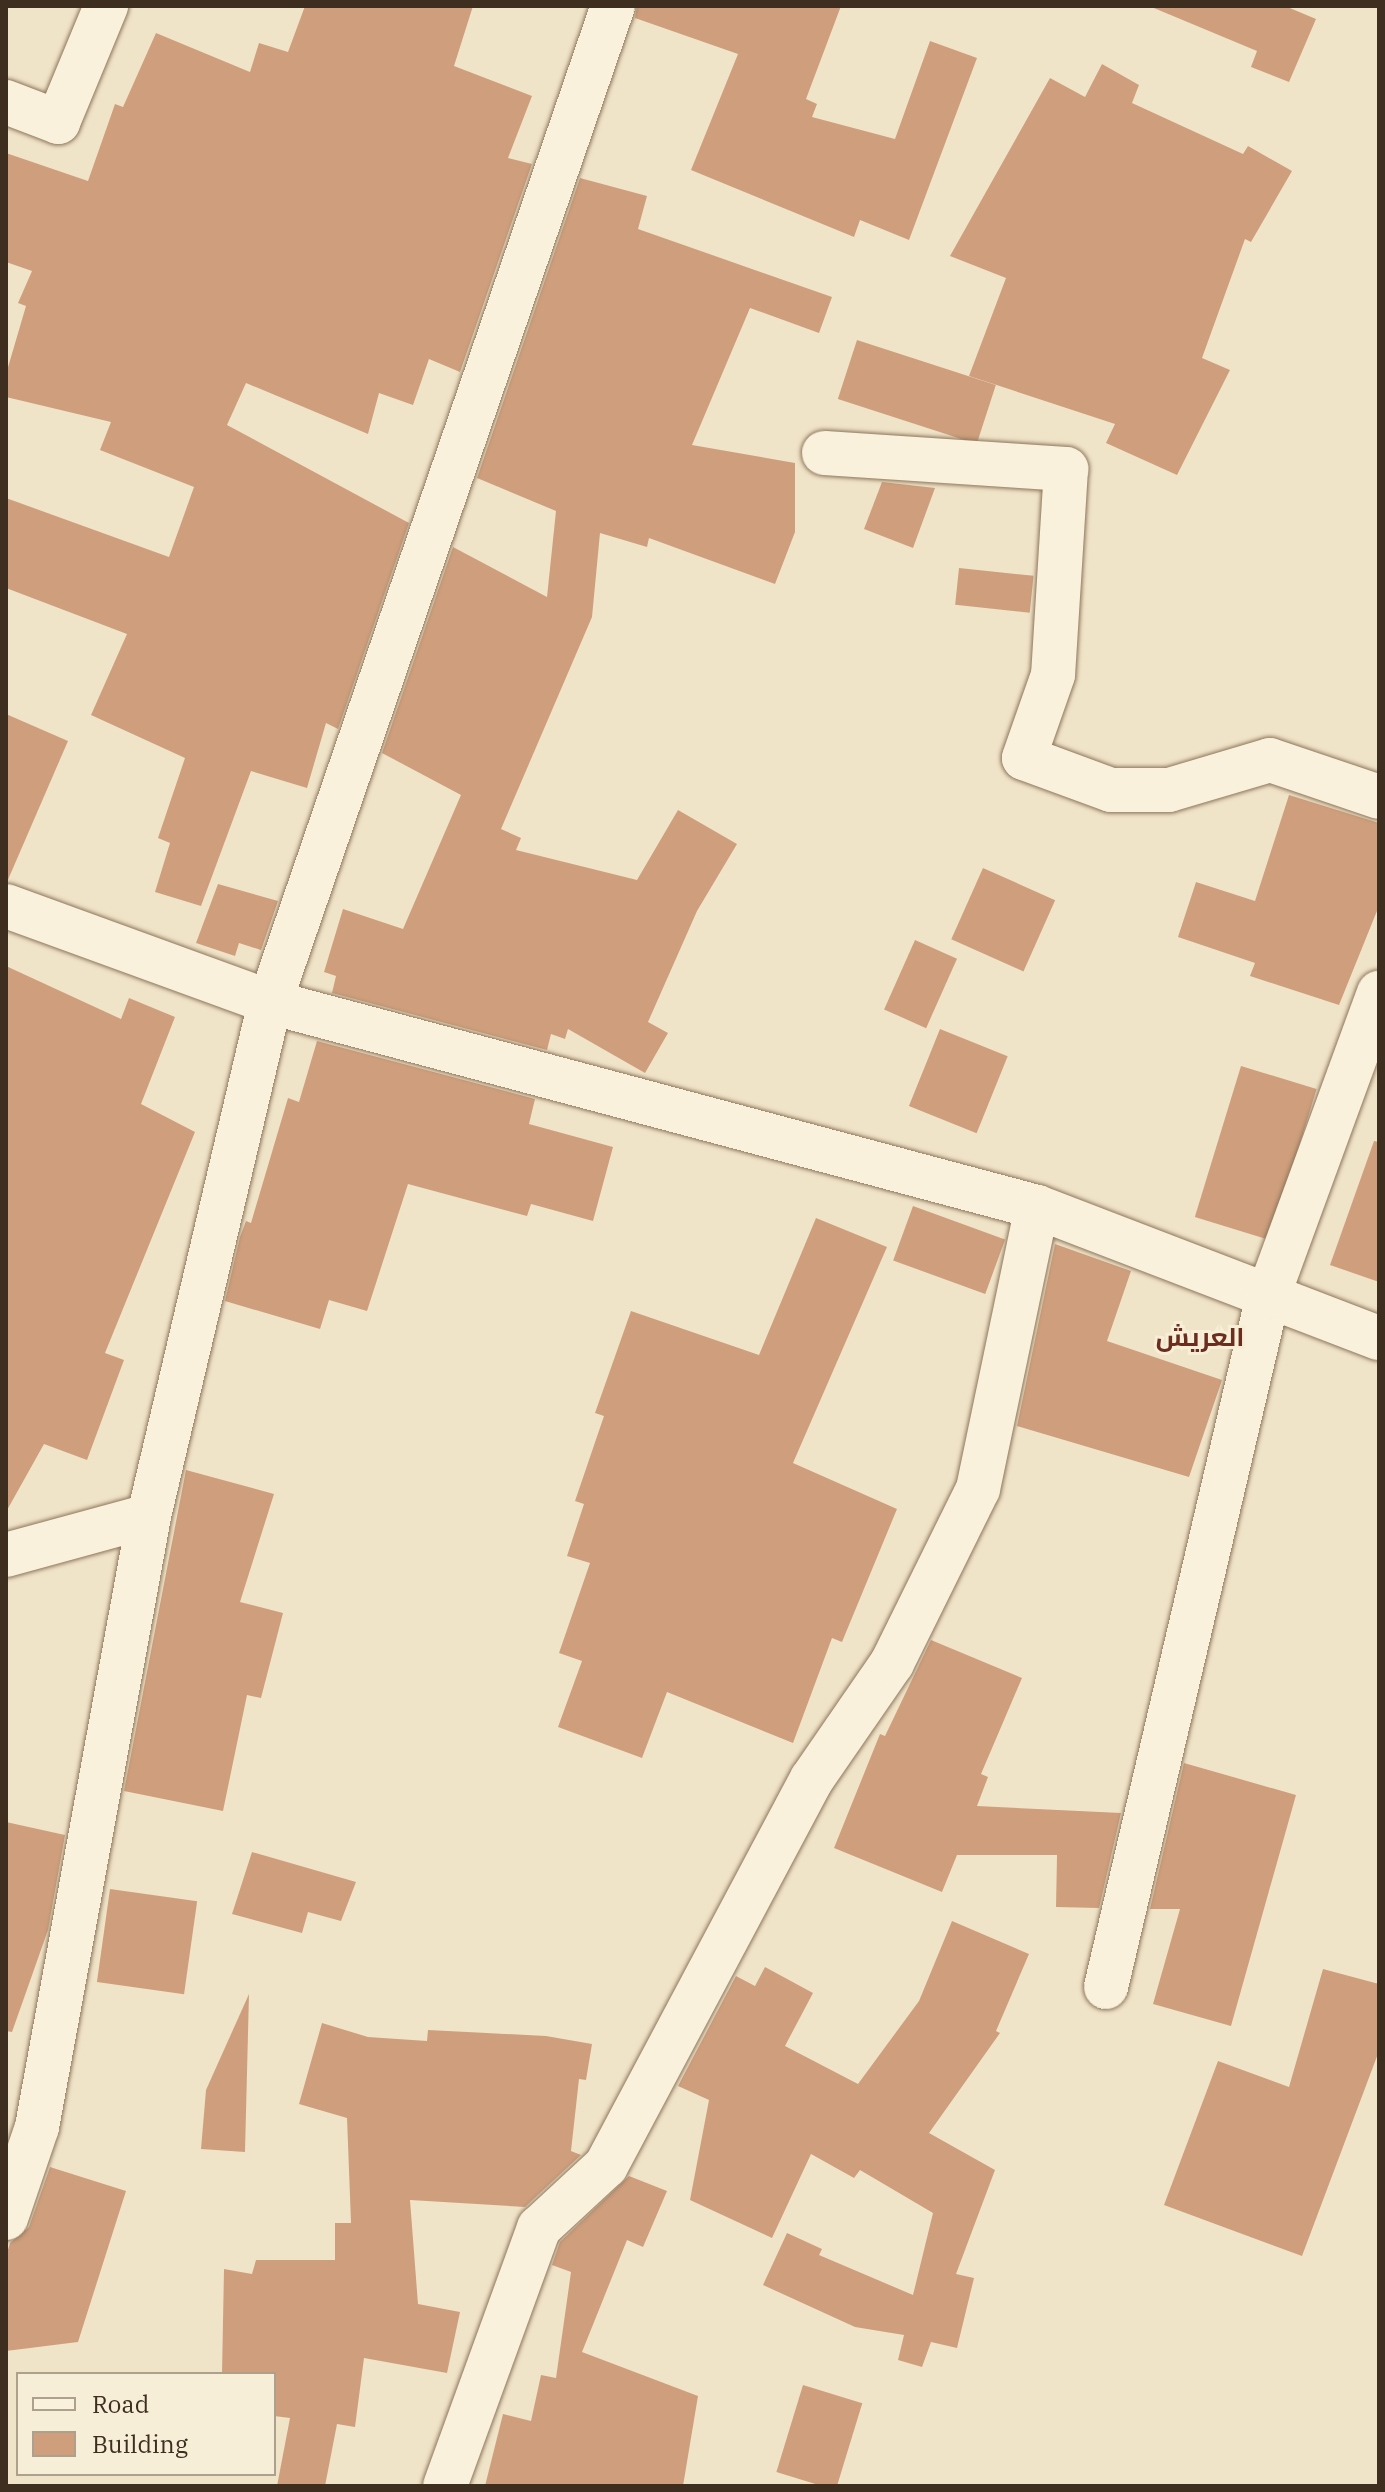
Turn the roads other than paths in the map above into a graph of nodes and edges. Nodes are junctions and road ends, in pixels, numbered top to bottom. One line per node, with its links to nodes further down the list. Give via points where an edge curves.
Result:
1 (106, 6): 3 (street, via 58,122)
2 (613, 6): 8 (street)
3 (6, 102)
4 (824, 453): 5 (street, via 1066,469 1053,675 1024,758 1111,790 1169,790 1270,760)
5 (1379, 797)
6 (6, 906): 8 (street)
7 (1379, 993): 10 (street)
8 (270, 1002): 9 (street); 12 (street)
9 (1037, 1207): 10 (street); 16 (street, via 978,1489 892,1663 812,1779 606,2166 539,2228)
10 (1268, 1296): 11 (street); 14 (street)
11 (1379, 1338)
12 (149, 1516): 13 (street); 15 (street, via 37,2127)
13 (6, 1555)
14 (1106, 1987)
15 (6, 2218)
16 (445, 2486)

